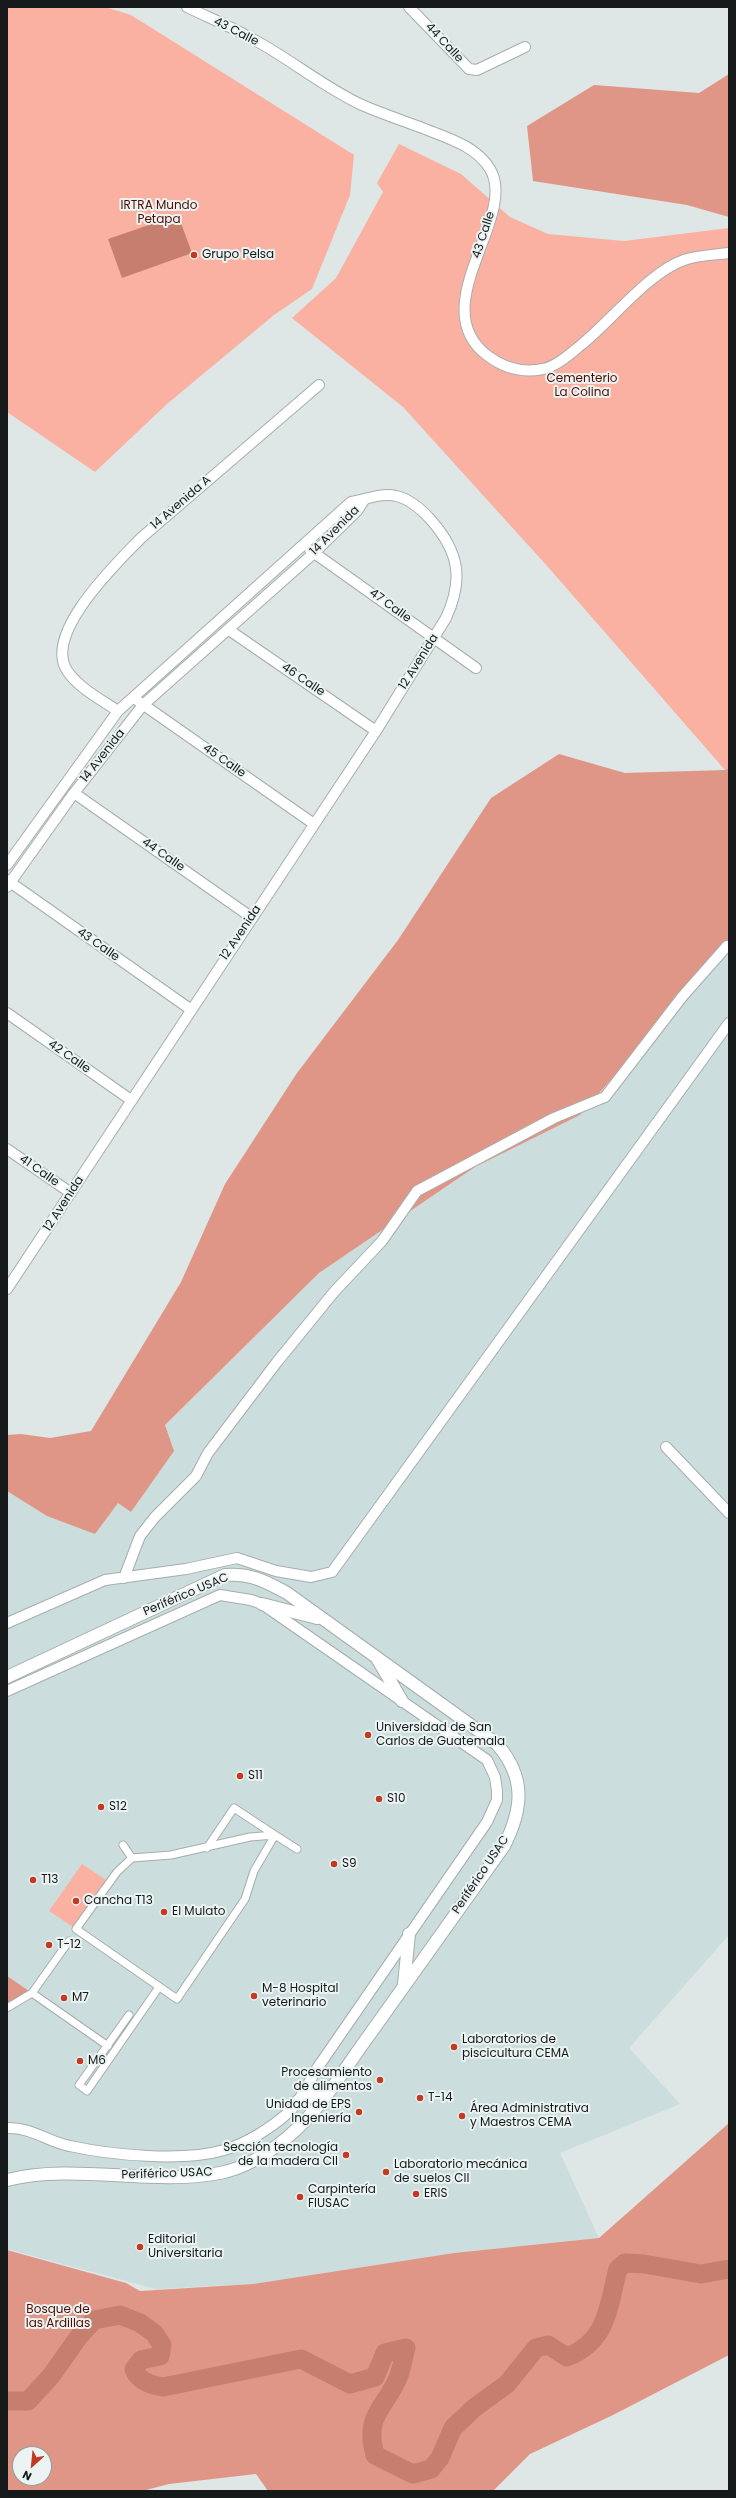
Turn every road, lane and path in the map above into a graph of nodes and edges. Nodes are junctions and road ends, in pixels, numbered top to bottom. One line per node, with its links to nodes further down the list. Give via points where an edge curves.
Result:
1 (187, 7): 4 (street, 43 Calle, via 248,36 361,104 460,143 485,162 492,171 495,196 492,215 469,284 464,316 467,332 484,354 498,363 515,369 529,370 556,364 670,267 695,257)
2 (409, 7): 3 (street, 44 Calle, via 469,69 477,70)
3 (525, 47)
4 (729, 253)
5 (319, 385): 14 (street, 14 Avenida A, via 141,538 73,619 64,639 62,658 68,673 88,691)
6 (364, 500): 7 (street, 14 Avenida, via 351,502); 8 (street, 14 Avenida, via 357,511); 10 (street, 12 Avenida, via 387,494 410,502 424,512 453,552 457,569 457,587 453,603)
7 (303, 545): 8 (street, 47 Calle); 12 (street, 14 Avenida)
8 (314, 553): 9 (street, 14 Avenida); 10 (street, 47 Calle)
9 (229, 630): 13 (street, 14 Avenida); 15 (street, 46 Calle)
10 (434, 638): 11 (street, 47 Calle); 15 (street, 12 Avenida)
11 (476, 668)
12 (133, 698): 13 (street, 45 Calle); 14 (street, 14 Avenida)
13 (143, 705): 16 (street, 14 Avenida); 17 (street, 45 Calle)
14 (118, 711): 18 (street, 14 Avenida)
15 (376, 730): 17 (street, 12 Avenida)
16 (74, 793): 19 (street, 14 Avenida); 20 (street, 44 Calle)
17 (314, 824): 20 (street, 12 Avenida)
18 (7, 865)
19 (8, 883): 22 (street, 43 Calle)
20 (251, 917): 22 (street, 12 Avenida)
21 (729, 948): 31 (street, via 727,946 682,997 605,1097 554,1118 417,1191 382,1241 334,1292 277,1362 208,1453 196,1476 145,1529)
22 (190, 1009): 25 (street, 12 Avenida)
23 (7, 1013): 25 (street, 42 Calle)
24 (729, 1023): 31 (street, via 332,1572 311,1577 276,1571 237,1558)
25 (131, 1100): 27 (street, 12 Avenida)
26 (7, 1149): 27 (street, 41 Calle)
27 (71, 1193): 28 (street, 12 Avenida)
28 (8, 1286)
29 (666, 1447): 30 (street)
30 (729, 1513)
31 (124, 1578): 34 (street, via 105,1580)
32 (262, 1604): 33 (street); 37 (street, Periférico USAC, via 220,1595); 38 (street, Periférico USAC)
33 (324, 1619): 35 (street, Periférico USAC); 36 (street, Periférico USAC, via 287,1593 257,1577 241,1574 225,1576)
34 (7, 1623)
35 (376, 1657): 38 (street); 46 (street, Periférico USAC, via 497,1744 508,1756 514,1770 520,1800 518,1814 504,1846)
36 (7, 1677)
37 (7, 1691)
38 (402, 1701): 44 (street, Periférico USAC, via 487,1760 495,1777 497,1791 497,1800 487,1822)
39 (275, 1836): 41 (street, via 250,1837); 41 (street, via 234,1808); 42 (street); 47 (street, via 254,1870 245,1899 177,1999)
40 (123, 1845): 43 (street)
41 (206, 1848): 43 (street, via 170,1855)
42 (297, 1849)
43 (132, 1858): 47 (street, via 117,1872 76,1929)
44 (409, 1934): 46 (street); 53 (street, Periférico USAC, via 318,2067)
45 (69, 1941): 48 (street)
46 (404, 1986): 52 (street, Periférico USAC)
47 (158, 1987): 51 (street, via 87,2091 79,2085)
48 (32, 1993): 49 (street); 51 (street)
49 (7, 2008)
50 (130, 2015): 51 (street)
51 (108, 2046)
52 (334, 2084): 53 (street, via 318,2094); 55 (street, Periférico USAC, via 303,2122 279,2144 256,2159 221,2172 155,2177 32,2174)
53 (298, 2101): 54 (street, Periférico USAC, via 289,2112 261,2132 237,2146 212,2153 132,2154 71,2146 26,2129)
54 (7, 2128)
55 (7, 2180)

